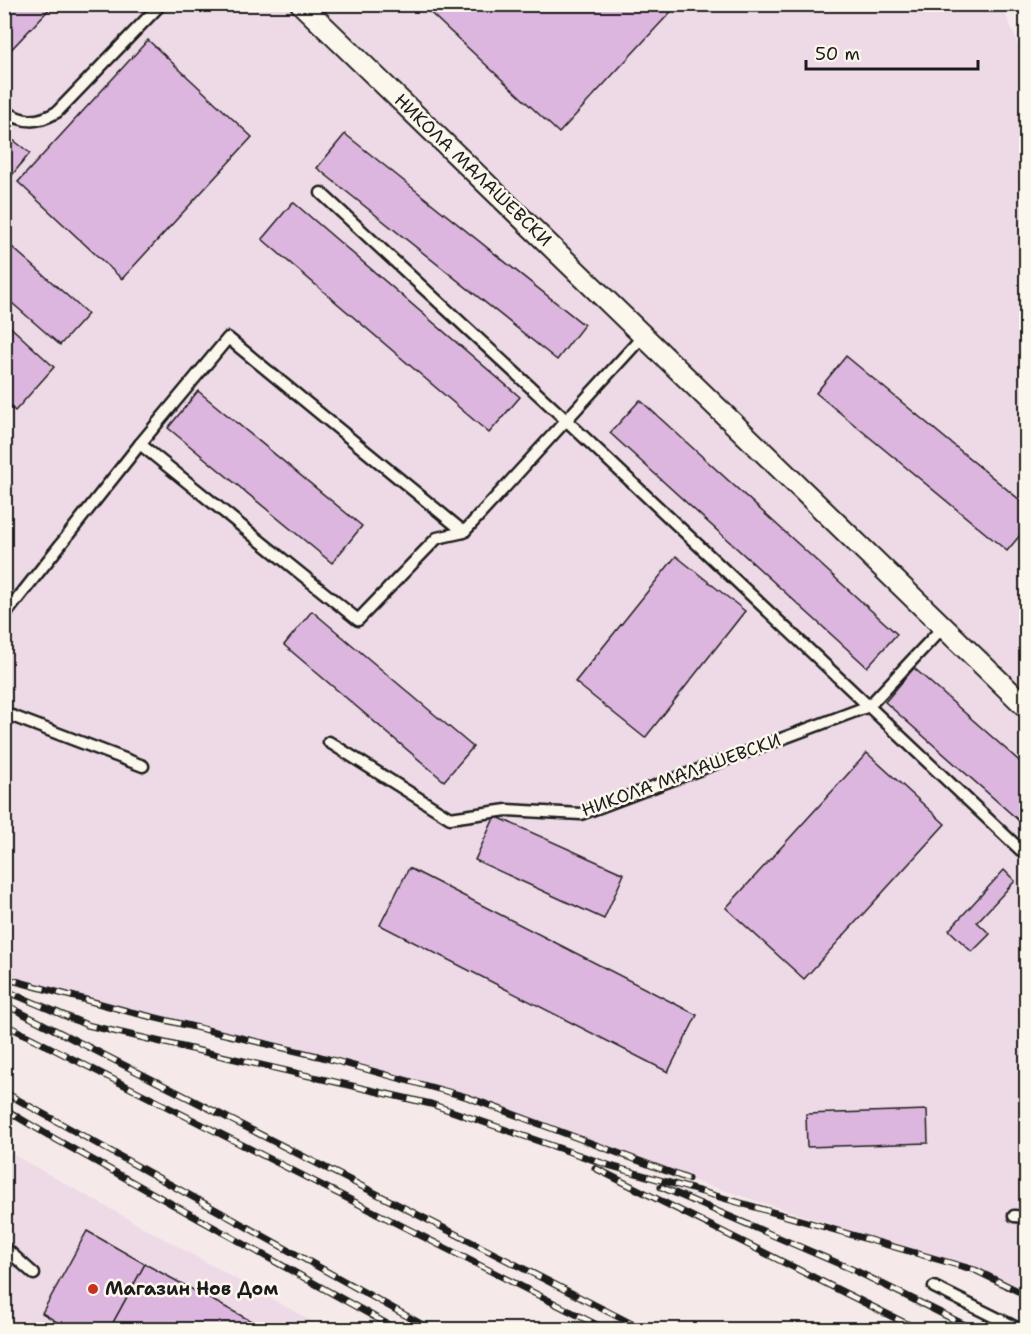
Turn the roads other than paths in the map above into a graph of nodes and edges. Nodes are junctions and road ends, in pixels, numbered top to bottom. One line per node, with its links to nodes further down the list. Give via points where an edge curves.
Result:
1 (161, 4): 3 (lane, via 57,112 41,121)
2 (301, 4): 5 (street, НИКОЛА МАЛАШЕВСКИ)
3 (4, 110)
4 (321, 193): 6 (lane)
5 (644, 336): 6 (lane); 10 (street, НИКОЛА МАЛАШЕВСКИ)
6 (567, 421): 8 (lane); 11 (lane)
7 (140, 444): 8 (lane, via 358,620 437,538); 8 (lane, via 228,338); 9 (lane)
8 (464, 532)
9 (4, 616)
10 (945, 626): 11 (lane, НИКОЛА МАЛАШЕВСКИ); 12 (street, НИКОЛА МАЛАШЕВСКИ)
11 (869, 706): 14 (lane, НИКОЛА МАЛАШЕВСКИ, via 580,814 507,810 450,818); 16 (lane)
12 (1026, 707)
13 (4, 713): 15 (lane)
14 (329, 742)
15 (143, 766)
16 (1026, 855)
17 (1014, 1216): 18 (lane)
18 (1026, 1217)
19 (4, 1248): 20 (lane)
20 (34, 1274)
21 (934, 1287): 22 (lane)
22 (1021, 1329)

